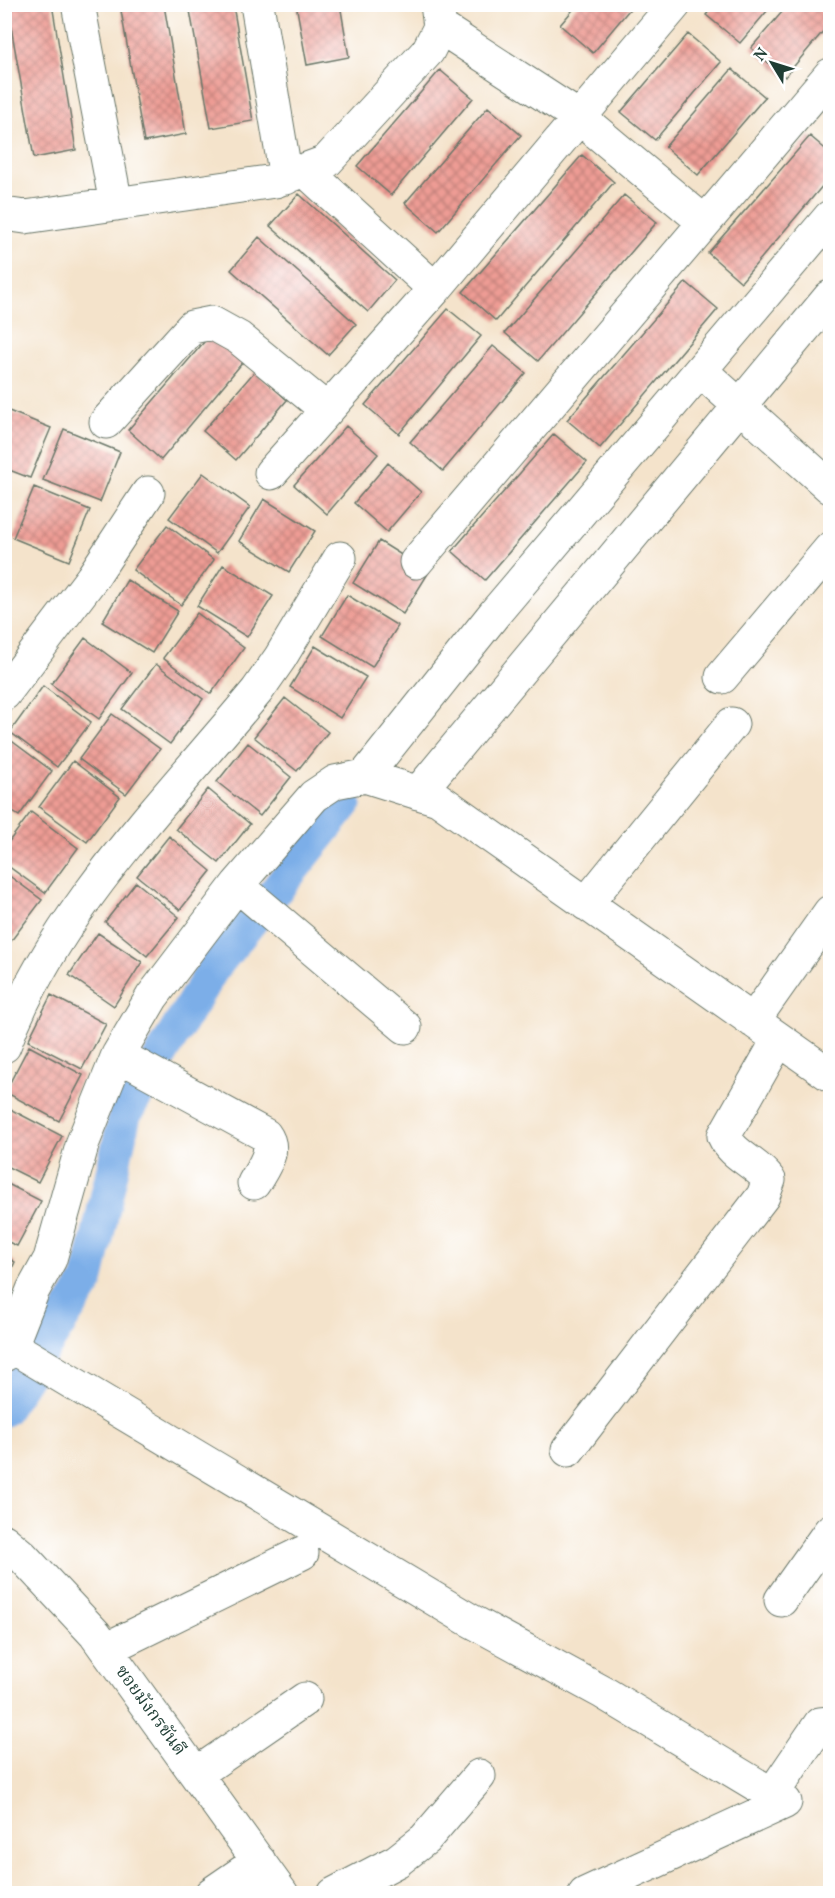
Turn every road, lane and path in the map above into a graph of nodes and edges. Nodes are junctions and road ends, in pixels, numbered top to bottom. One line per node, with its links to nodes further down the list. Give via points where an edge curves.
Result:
1 (78, 4): 8 (street)
2 (257, 4): 7 (street)
3 (675, 4): 6 (street)
4 (438, 11): 6 (street); 7 (street, via 428,51 326,162)
5 (831, 75): 11 (street)
6 (580, 118): 11 (street); 12 (street)
7 (296, 174): 8 (street); 12 (street)
8 (116, 204): 9 (street, via 25,217)
9 (4, 214)
10 (831, 217): 14 (street)
11 (703, 221): 23 (street)
12 (435, 289): 16 (street)
13 (831, 297): 15 (street)
14 (700, 371): 15 (street); 27 (street, via 495,613)
15 (739, 405): 19 (street); 28 (street)
16 (327, 410): 17 (street, via 240,338 212,323 192,327); 18 (street)
17 (106, 422)
18 (271, 473)
19 (831, 487)
20 (148, 493): 25 (street, via 92,578)
21 (831, 549): 24 (street)
22 (340, 558): 32 (street, via 257,691)
23 (416, 562)
24 (722, 677)
25 (4, 694)
26 (732, 724): 30 (street)
27 (365, 776): 28 (street); 29 (street, via 335,782 314,796)
28 (418, 793): 30 (street, via 438,799)
29 (237, 885): 33 (street); 36 (street, via 152,997)
30 (586, 904): 34 (street)
31 (831, 912): 34 (street)
32 (17, 983): 35 (street, via 16,1013)
33 (405, 1027)
34 (766, 1030): 37 (street); 40 (street, via 724,1136 729,1147 760,1168 769,1180 763,1196)
35 (4, 1046)
36 (118, 1055): 38 (street, via 265,1135 271,1151); 39 (street, via 83,1142 50,1259)
37 (831, 1075)
38 (254, 1183)
39 (8, 1350): 50 (street)
40 (568, 1450)
41 (831, 1531): 44 (street)
42 (302, 1553): 45 (street)
43 (10, 1554): 45 (street, ซอยมังกรขันดี)
44 (782, 1600)
45 (106, 1649): 48 (street, ซอยมังกรขันดี)
46 (305, 1699): 48 (street)
47 (831, 1723): 50 (street, via 820,1724)
48 (196, 1774): 51 (street, ซอยมังกรขันดี)
49 (479, 1776): 54 (street, via 425,1839 397,1861)
50 (772, 1792): 55 (street, via 785,1802)
51 (258, 1861): 52 (street); 53 (street, ซอยมังกรขันดี)
52 (211, 1893)
53 (282, 1893)
54 (334, 1893)
55 (585, 1893)

